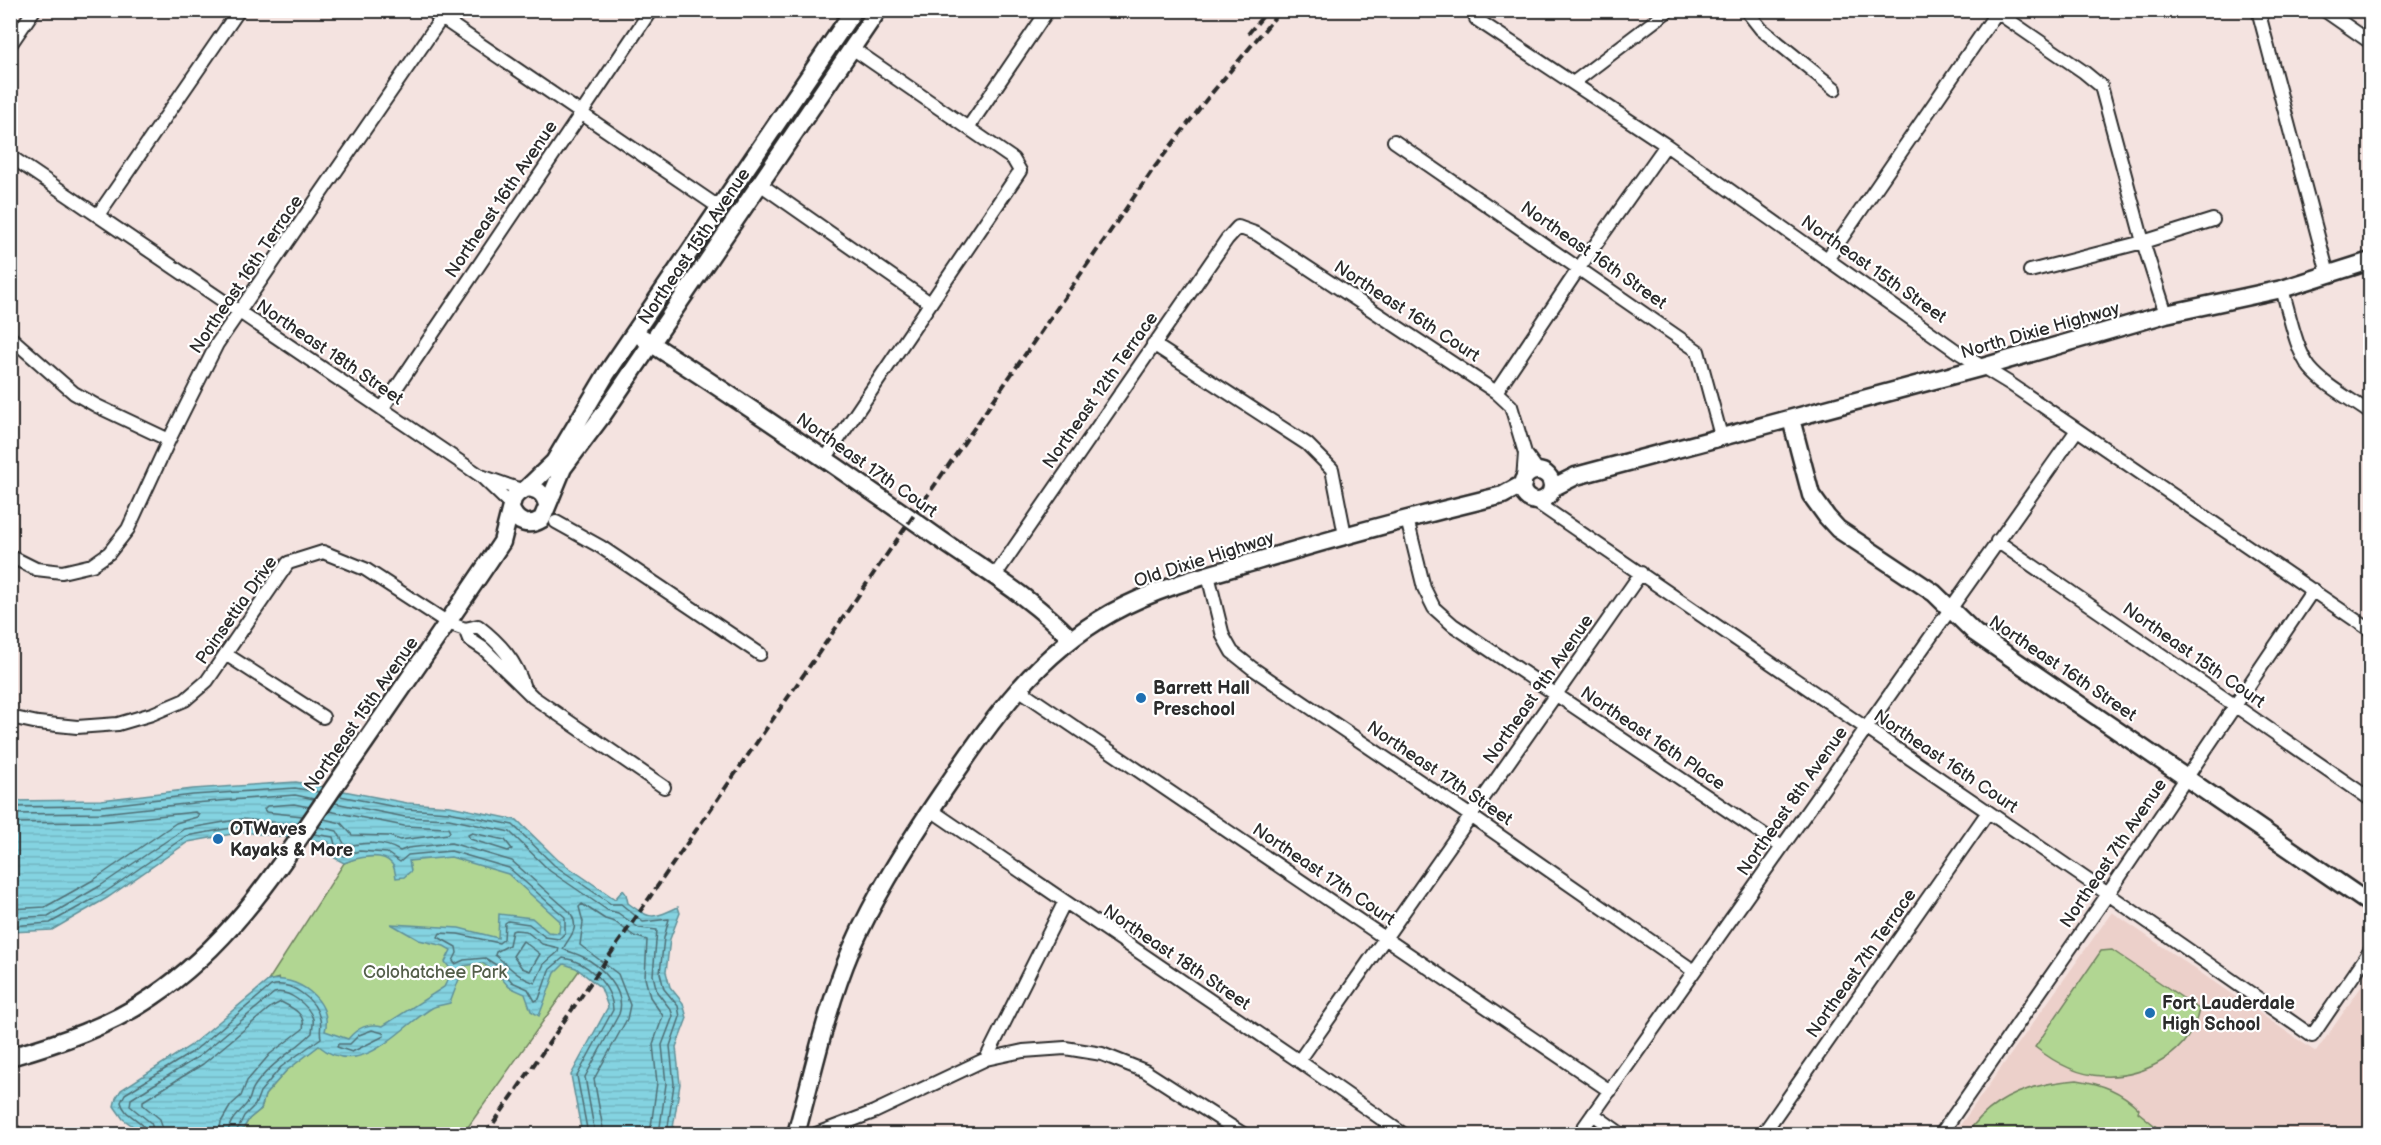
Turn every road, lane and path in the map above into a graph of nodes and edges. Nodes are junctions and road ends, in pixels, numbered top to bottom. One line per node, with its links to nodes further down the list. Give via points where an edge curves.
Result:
1 (34, 10): 16 (street)
2 (238, 10): 27 (street)
3 (430, 10): 13 (street)
4 (651, 10): 20 (street, Northeast 16th Avenue)
5 (854, 10): 26 (street, Northeast 15th Avenue)
6 (878, 10): 17 (street, Northeast 15th Avenue)
7 (1048, 10): 21 (street)
8 (1669, 10): 18 (street)
9 (1746, 10): 19 (street, via 1761,29)
10 (2258, 10): 35 (street)
11 (2324, 10): 15 (street)
12 (1995, 11): 30 (street, via 2101,86); 31 (street)
13 (445, 15): 20 (street); 38 (street, Northeast 16th Terrace)
14 (1476, 18): 18 (street, Northeast 15th Street)
15 (2370, 42)
16 (10, 45)
17 (852, 48): 21 (street); 25 (street, Northeast 15th Avenue)
18 (1573, 83): 23 (street, Northeast 15th Street)
19 (1835, 89)
20 (581, 114): 26 (street); 46 (street, Northeast 16th Avenue)
21 (968, 128): 37 (street, via 1013,159 1020,171)
22 (1394, 141): 33 (street, Northeast 16th Street)
23 (1666, 145): 31 (street, Northeast 15th Street); 33 (street)
24 (10, 156): 27 (street, Northeast 18th Street)
25 (760, 184): 37 (street); 42 (street, Northeast 15th Avenue)
26 (720, 208): 40 (street, Northeast 15th Avenue)
27 (98, 216): 38 (street, Northeast 18th Street)
28 (2212, 220): 30 (street)
29 (1238, 227): 43 (street, Northeast 12th Terrace); 45 (street, Northeast 16th Court, via 1257,234)
30 (2143, 242): 34 (street); 39 (street)
31 (1828, 258): 44 (street, Northeast 15th Street)
32 (2370, 261): 35 (street, North Dixie Highway)
33 (1579, 268): 45 (street); 50 (street, Northeast 16th Street, via 1698,351)
34 (2030, 270)
35 (2328, 274): 36 (street, North Dixie Highway)
36 (2282, 289): 39 (street, North Dixie Highway); 47 (street, via 2310,368)
37 (930, 303): 53 (street)
38 (240, 312): 46 (street, Northeast 18th Street); 51 (street, Northeast 16th Terrace, via 217,344)
39 (2166, 314): 44 (street, North Dixie Highway)
40 (634, 332): 42 (street, Northeast 17th Court); 56 (street, Northeast 15th Avenue, via 554,462)
41 (10, 337): 51 (street, via 74,393)
42 (651, 343): 53 (street, Northeast 17th Court); 58 (street, Northeast 15th Avenue, via 562,468)
43 (1153, 344): 61 (street, via 1307,444 1332,469); 67 (street, Northeast 12th Terrace)
44 (1983, 367): 48 (street, North Dixie Highway); 49 (street, Northeast 15th Street)
45 (1497, 392): 52 (street, Northeast 16th Court, via 1511,406)
46 (382, 409): 54 (street, Northeast 18th Street)
47 (2370, 413)
48 (1791, 419): 50 (street, North Dixie Highway); 69 (street, Northeast 16th Street, via 1811,495 1827,517 1838,529 1934,593)
49 (2077, 430): 62 (street, Northeast 8th Avenue); 68 (street, Northeast 15th Street)
50 (1720, 436): 55 (street, Old Dixie Highway, via 1575,476 1554,477)
51 (169, 440): 64 (street, Northeast 16th Terrace, via 129,529 109,553 92,565 62,572 36,569)
52 (1525, 453): 55 (street, Northeast 16th Court); 55 (street, Northeast 16th Court)
53 (825, 459): 67 (street, Northeast 17th Court)
54 (481, 476): 56 (street, Northeast 18th Street); 57 (street, Northeast 18th Street)
55 (1537, 486): 59 (street, Old Dixie Highway); 65 (street, Northeast 16th Court, via 1560,517)
56 (524, 489): 57 (street, via 516,494); 58 (street, via 538,490)
57 (511, 507): 60 (street, via 518,520); 63 (street, Northeast 15th Avenue)
58 (550, 511): 60 (street); 73 (street)
59 (1407, 519): 61 (street, Old Dixie Highway); 76 (street, Northeast 16th Place, via 1424,588 1434,608)
60 (532, 524): 63 (street, Northeast 15th Avenue)
61 (1345, 535): 66 (street, Old Dixie Highway)
62 (1997, 541): 69 (street, Northeast 8th Avenue); 77 (street, Northeast 15th Court)
63 (502, 542): 70 (street, Northeast 15th Avenue)
64 (10, 556)
65 (1641, 573): 76 (street, Northeast 9th Avenue); 80 (street, Northeast 16th Court)
66 (1208, 575): 72 (street, Old Dixie Highway, via 1154,592); 86 (street, Northeast 17th Street, via 1223,636 1232,652)
67 (994, 577): 72 (street, Northeast 17th Court, via 1045,614)
68 (2313, 590): 71 (street, Northeast 15th Street); 77 (street, Northeast 7th Avenue)
69 (1950, 609): 80 (street, Northeast 8th Avenue); 81 (street, Northeast 16th Street, via 1975,633)
70 (448, 623): 74 (street, Poinsettia Drive, via 365,570 323,552 288,563); 82 (street, Poinsettia Drive, via 465,629 478,626 494,638 508,653 524,687 548,708); 94 (street, Northeast 15th Avenue, via 290,851 223,937 151,998 81,1034)
71 (2370, 630)
72 (1071, 639): 75 (street, Old Dixie Highway)
73 (760, 654)
74 (227, 655): 78 (street, Poinsettia Drive, via 207,681 185,700 118,724 77,727); 79 (street)
75 (1017, 688): 84 (street, Old Dixie Highway); 91 (street, Northeast 17th Court)
76 (1556, 694): 86 (street, Northeast 9th Avenue); 87 (street, Northeast 16th Place)
77 (2236, 706): 81 (street, Northeast 7th Avenue); 83 (street, Northeast 15th Court)
78 (10, 717)
79 (323, 717)
80 (1866, 728): 85 (street, Northeast 16th Court); 87 (street, Northeast 8th Avenue)
81 (2187, 776): 88 (street, Northeast 7th Avenue); 90 (street, Northeast 16th Street)
82 (664, 787)
83 (2370, 799)
84 (931, 810): 89 (street, Northeast 18th Street); 101 (street, via 880,891 851,951 830,1008)
85 (1988, 812): 88 (street, Northeast 16th Court); 107 (street, Northeast 7th Terrace)
86 (1472, 816): 91 (street, Northeast 9th Avenue); 93 (street, Northeast 17th Street)
87 (1782, 847): 93 (street, Northeast 8th Avenue)
88 (2108, 894): 92 (street, Northeast 16th Court, via 2312,1036); 108 (street, Northeast 7th Avenue)
89 (1064, 903): 95 (street); 96 (street, Northeast 18th Street)
90 (2370, 904)
91 (1386, 940): 96 (street, Northeast 9th Avenue); 97 (street, Northeast 17th Court)
92 (2370, 951)
93 (1694, 971): 97 (street, Northeast 8th Avenue)
94 (10, 1057)
95 (986, 1059): 102 (street, via 874,1112); 103 (street, via 1065,1048 1102,1054 1145,1071)
96 (1299, 1061): 104 (street, Northeast 18th Street)
97 (1610, 1091): 98 (street, Northeast 8th Avenue)
98 (1593, 1114): 105 (street, Northeast 8th Avenue); 106 (street)
99 (10, 1127): 100 (street)
100 (16, 1134)
101 (796, 1134)
102 (816, 1134)
103 (1243, 1134)
104 (1403, 1134)
105 (1579, 1134)
106 (1622, 1134)
107 (1762, 1134)
108 (1941, 1134)

